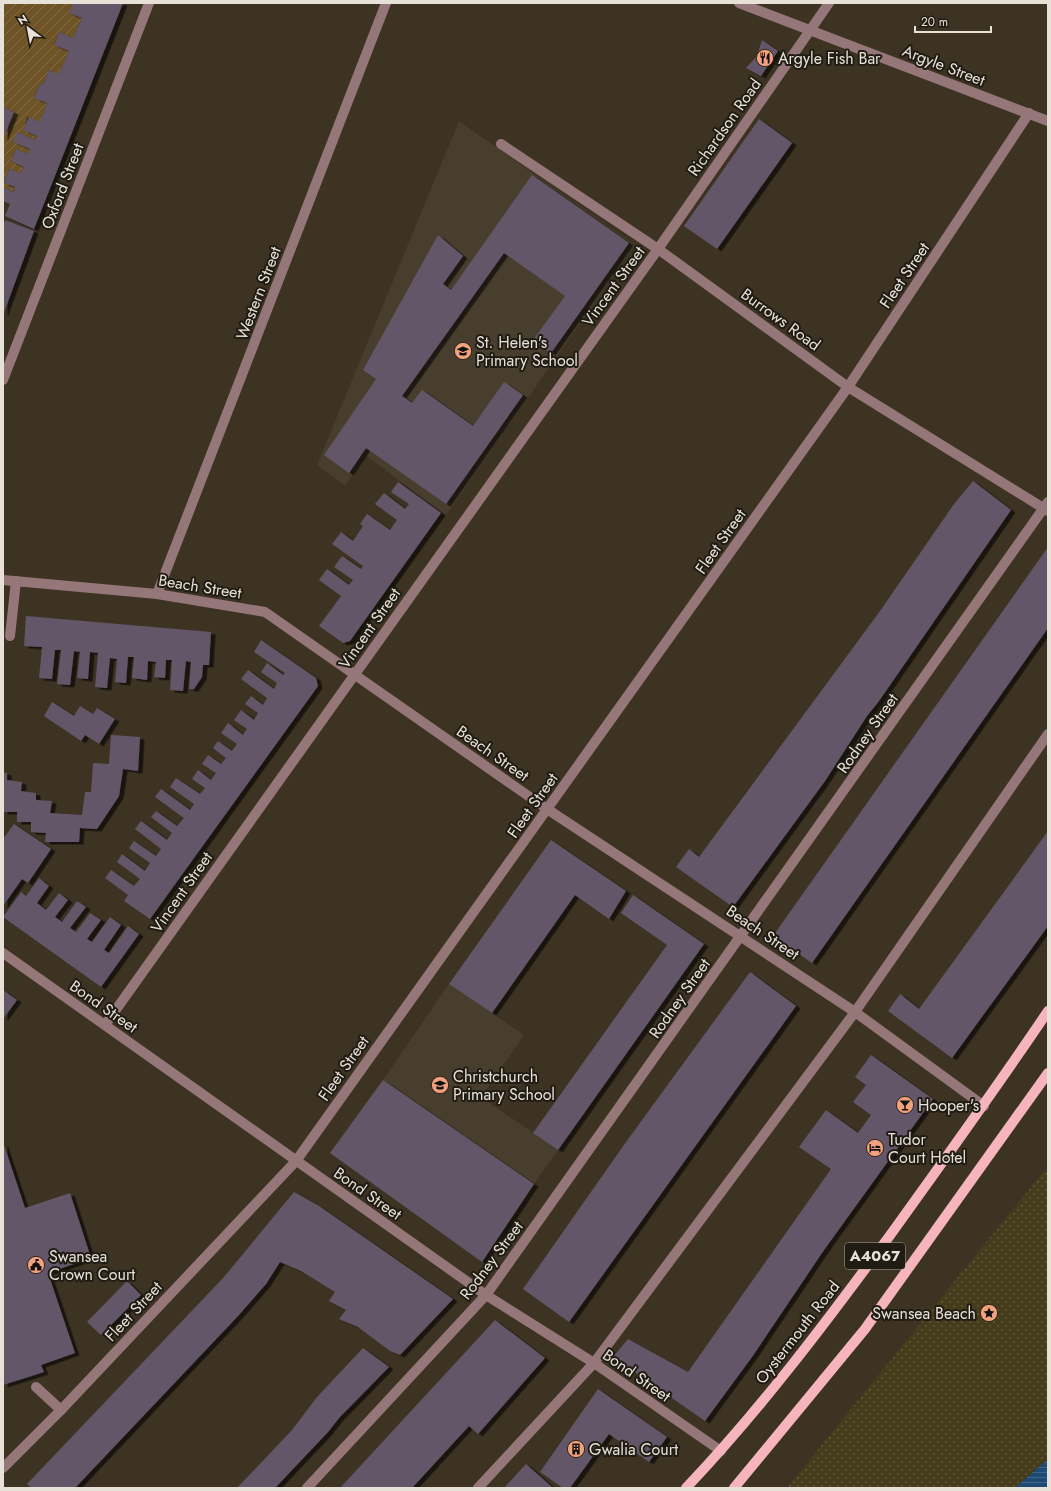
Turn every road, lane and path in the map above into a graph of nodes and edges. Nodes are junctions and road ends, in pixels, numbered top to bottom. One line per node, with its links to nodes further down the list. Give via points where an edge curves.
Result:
1 (149, 3): 10 (street, Oxford Street)
2 (386, 3): 15 (street, Western Street)
3 (739, 3): 5 (street, Argyle Street)
4 (829, 3): 5 (street, Richardson Road)
5 (810, 31): 6 (street, Argyle Street); 9 (street, Richardson Road)
6 (1028, 113): 7 (street, Argyle Street); 11 (street, Fleet Street)
7 (1048, 121)
8 (501, 144): 9 (street, Burrows Road)
9 (658, 249): 11 (street, Burrows Road); 17 (street, Vincent Street)
10 (3, 380)
11 (848, 386): 12 (street, Burrows Road); 19 (street, Fleet Street)
12 (1047, 507): 20 (street, Rodney Street)
13 (3, 580): 14 (street, Beach Street)
14 (16, 581): 15 (street, Beach Street); 16 (street)
15 (157, 594): 17 (street, Beach Street, via 265,612)
16 (10, 636)
17 (354, 675): 19 (street, Beach Street); 24 (street, Vincent Street)
18 (1048, 734): 22 (street)
19 (547, 809): 20 (street, Beach Street); 27 (street, Fleet Street)
20 (742, 936): 22 (street, Beach Street); 28 (street, Rodney Street)
21 (3, 953): 24 (street, Bond Street)
22 (855, 1012): 26 (street, Beach Street); 29 (street)
23 (1048, 1012): 26 (main road, Oystermouth Road / A4067)
24 (105, 1025): 27 (street, Bond Street)
25 (1048, 1073): 37 (main road, A4067, via 865,1329)
26 (984, 1106): 32 (main road, Oystermouth Road / A4067, via 829,1318)
27 (296, 1161): 28 (street, Bond Street); 31 (street, Fleet Street)
28 (486, 1295): 29 (street, Bond Street); 34 (street, Rodney Street)
29 (594, 1363): 32 (street, Bond Street); 35 (street)
30 (36, 1387): 31 (street)
31 (61, 1410): 33 (street, Fleet Street)
32 (721, 1451): 36 (main road, Oystermouth Road / A4067)
33 (3, 1468)
34 (307, 1488)
35 (478, 1488)
36 (686, 1488)
37 (734, 1488)

